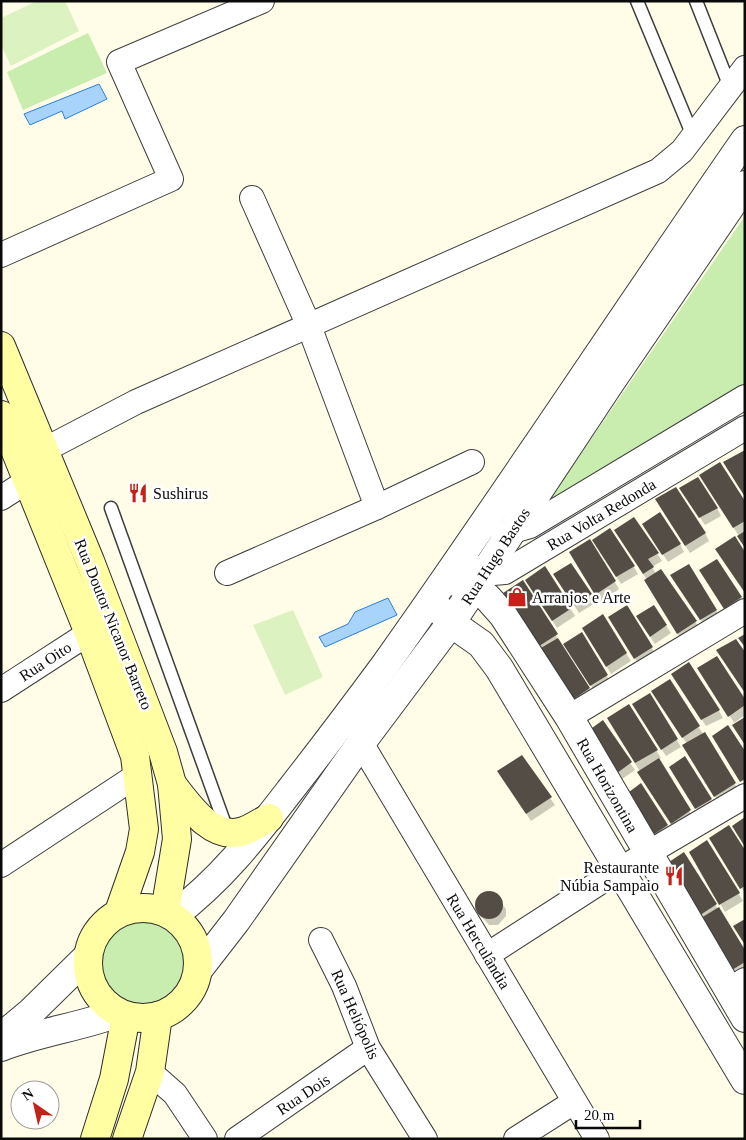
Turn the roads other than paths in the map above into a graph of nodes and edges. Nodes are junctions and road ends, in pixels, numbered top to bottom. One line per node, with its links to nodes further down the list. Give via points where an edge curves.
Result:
1 (262, 1): 10 (street, via 119,62 171,179)
2 (637, 1): 6 (lane)
3 (696, 1): 5 (lane)
4 (745, 68): 5 (street)
5 (730, 87): 6 (street)
6 (693, 136): 11 (street, via 682,151 658,171)
7 (745, 140): 23 (street)
8 (745, 185): 22 (street, Rua Hugo Bastos)
9 (252, 198): 11 (street)
10 (1, 255)
11 (309, 326): 16 (street, via 136,402); 20 (street)
12 (1, 346): 16 (main road, Rua Doutor Nicanor Barreto)
13 (745, 397): 22 (street, via 530,526)
14 (1, 415): 18 (main road, Rua Doutor Nicanor Barreto)
15 (745, 428): 25 (street, Rua Volta Redonda, via 510,569)
16 (44, 450): 34 (main road, Rua Doutor Nicanor Barreto, via 155,726)
17 (472, 462): 20 (street)
18 (29, 480): 19 (street); 29 (main road, Rua Doutor Nicanor Barreto)
19 (1, 498)
20 (377, 507): 24 (street)
21 (111, 508): 37 (lane)
22 (509, 533): 23 (street); 25 (street, Rua Hugo Bastos)
23 (470, 544): 25 (street, via 469,563); 26 (street)
24 (227, 573)
25 (477, 581): 26 (street, Rua Horizontina, via 454,581); 28 (street, Rua Hugo Bastos); 31 (street, Rua Horizontina, via 503,615)
26 (440, 587): 28 (street, via 442,614); 36 (street, via 346,719)
27 (745, 611): 31 (street)
28 (451, 623): 32 (street, Rua Hugo Bastos); 40 (street, Rua Horizontina, via 481,644 499,668)
29 (89, 633): 30 (street, Rua Oito); 33 (main road, Rua Doutor Nicanor Barreto, via 130,738)
30 (1, 690)
31 (569, 718): 38 (street, Rua Horizontina)
32 (361, 743): 44 (street, Rua Herculândia); 46 (street, Rua Hugo Bastos)
33 (139, 774): 39 (street); 41 (main road, Rua Doutor Nicanor Barreto, via 144,829 140,852)
34 (172, 784): 37 (main road, via 204,822); 42 (main road, Rua Doutor Nicanor Barreto, via 177,839)
35 (745, 796): 38 (street)
36 (269, 818): 37 (main road, via 243,832); 42 (street, via 229,867 194,900)
37 (228, 833)
38 (648, 853): 40 (street); 47 (street, Rua Horizontina)
39 (1, 865)
40 (619, 870): 44 (street); 55 (street, Rua Horizontina)
41 (119, 912): 42 (main road, via 138,908); 45 (main road, via 104,923 92,939)
42 (169, 914): 46 (main road, via 185,926 193,939 198,954)
43 (321, 940): 53 (street, Rua Heliópolis, via 344,986)
44 (487, 955): 56 (street, Rua Herculândia)
45 (87, 957): 48 (main road, via 88,974 94,990 104,1003); 51 (street)
46 (198, 970): 49 (main road, via 185,999)
47 (737, 985): 50 (street, Rua Horizontina)
48 (122, 1014): 49 (main road, via 145,1018); 52 (street, via 49,1031); 57 (main road, via 114,1079)
49 (158, 1016): 54 (main road)
50 (745, 1018)
51 (1, 1037)
52 (1, 1048)
53 (368, 1048): 60 (street, Rua Dois); 61 (street, Rua Heliópolis)
54 (150, 1072): 58 (main road); 59 (street, via 175,1094)
55 (745, 1080)
56 (574, 1102): 62 (street); 63 (street, Rua Herculândia)
57 (95, 1139)
58 (127, 1139)
59 (205, 1139)
60 (237, 1139)
61 (425, 1139)
62 (516, 1139)
63 (596, 1139)

